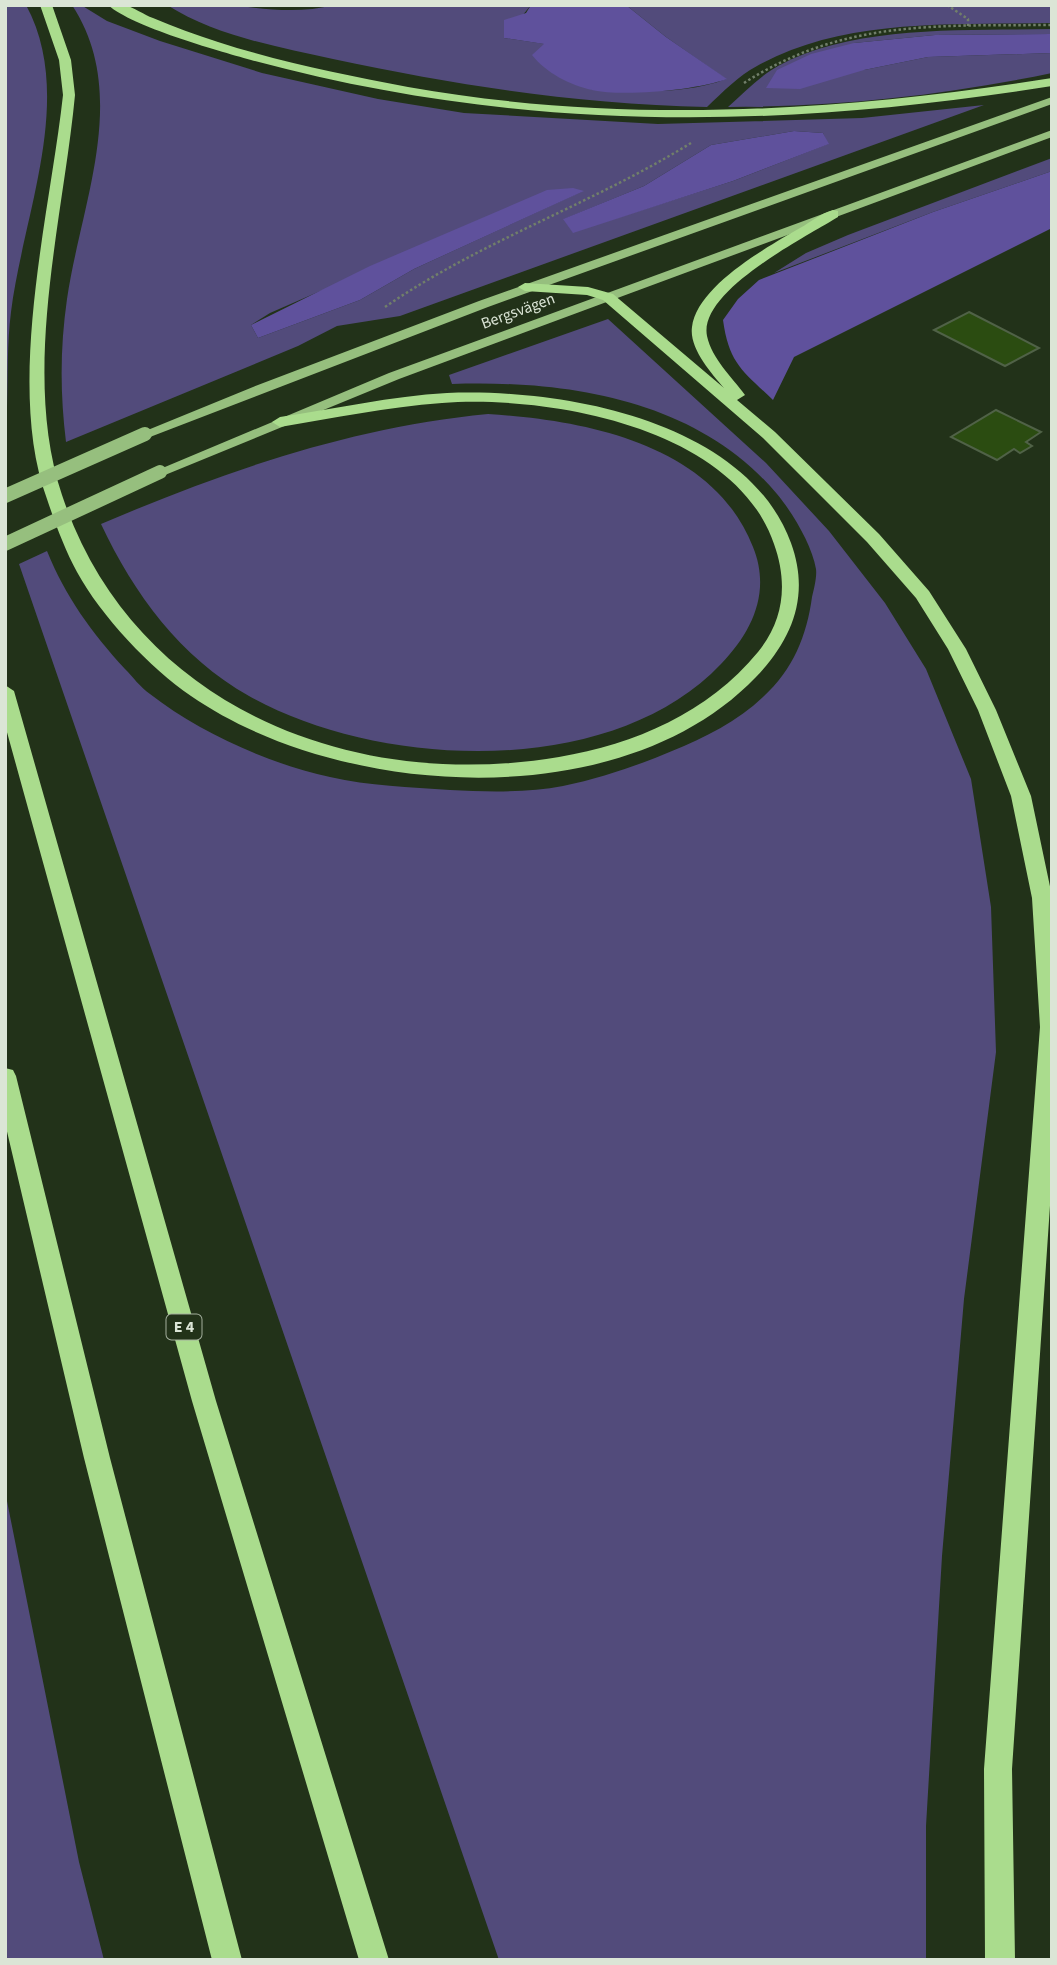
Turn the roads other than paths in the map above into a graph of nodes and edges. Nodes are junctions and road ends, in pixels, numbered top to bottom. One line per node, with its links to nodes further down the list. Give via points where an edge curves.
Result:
1 (46, 5): 9 (highway, via 65,60 69,95 38,356 40,413 52,492 71,542 113,614 183,683 258,728 357,761 411,770 529,770 633,747 679,726 718,702 747,676 770,650 785,622 793,592 790,561 774,521 737,477 683,441 571,406 488,398 445,398)
2 (114, 5): 3 (highway, via 202,41 308,70 428,93 560,108 793,113 929,102)
3 (1052, 82)
4 (1052, 100): 7 (main road, Bergsvägen)
5 (1052, 133): 6 (main road, Bergsvägen)
6 (833, 214): 8 (main road, Bergsvägen); 10 (highway, via 735,276 709,304 699,327 705,352)
7 (525, 287): 8 (highway, via 588,291); 11 (main road, Bergsvägen, bridge, via 145,434)
8 (608, 297): 9 (main road, Bergsvägen); 10 (highway)
9 (280, 422): 12 (main road, Bergsvägen, bridge)
10 (769, 435): 17 (highway, via 923,595 957,649 1021,796 1042,898 1051,1027 998,1769)
11 (5, 496)
12 (5, 544)
13 (5, 691): 16 (highway, E 4, via 204,1401)
14 (5, 1076): 15 (highway, via 100,1472)
15 (227, 1960)
16 (374, 1960)
17 (1000, 1960)

